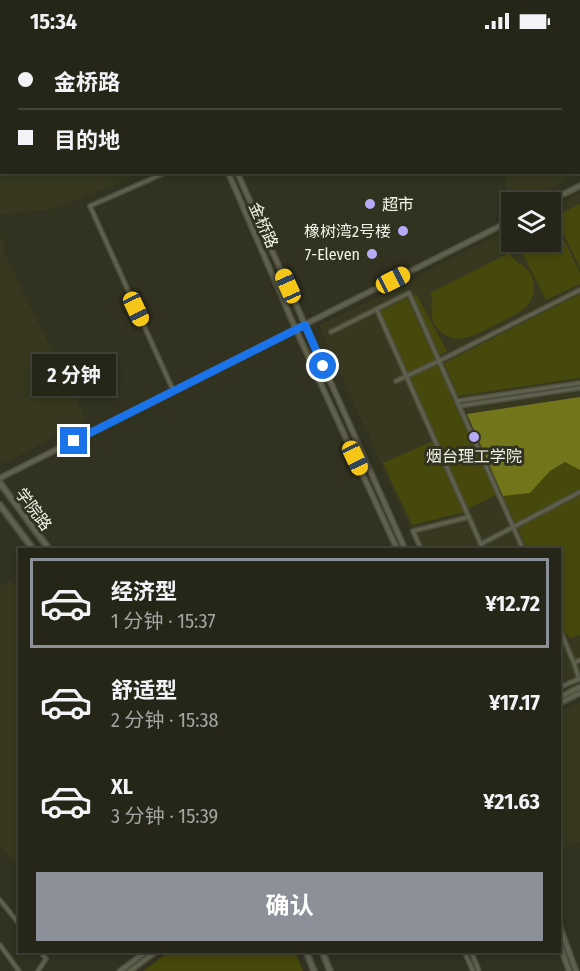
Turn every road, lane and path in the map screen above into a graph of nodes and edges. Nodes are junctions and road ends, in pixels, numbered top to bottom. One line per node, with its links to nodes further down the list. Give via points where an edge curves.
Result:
1 (162, 174): 16 (street, via 90,206)
2 (229, 174): 10 (street, 金桥路)
3 (238, 174): 9 (street, 金桥路)
4 (580, 186): 5 (street)
5 (561, 195)
6 (501, 226): 9 (street)
7 (580, 290): 12 (street)
8 (377, 310): 11 (street); 12 (street, via 409,293); 23 (street)
9 (305, 325): 10 (street); 29 (street, 金桥路)
10 (296, 330): 16 (street); 28 (street, 金桥路)
11 (331, 332)
12 (439, 361): 13 (street); 17 (street)
13 (396, 381)
14 (580, 383): 17 (street)
15 (580, 388): 18 (street)
16 (174, 391): 19 (street)
17 (457, 401): 18 (street)
18 (459, 406): 24 (street)
19 (0, 478)
20 (0, 483): 27 (main road, 学院路)
21 (580, 492): 24 (street)
22 (0, 505): 26 (main road, 学院路)
23 (469, 517): 25 (street); 30 (street, via 413,531)
24 (513, 527): 25 (street); 32 (street)
25 (481, 544): 31 (street)
26 (32, 548)
27 (48, 548)
28 (397, 548)
29 (405, 548)
30 (421, 548)
31 (483, 548)
32 (523, 548)
33 (561, 632): 35 (street)
34 (580, 660): 35 (street)
35 (574, 663): 36 (street, via 579,679)
36 (561, 687)
37 (580, 687): 39 (street)
38 (580, 693): 40 (street)
39 (561, 697)
40 (561, 702)
41 (0, 900): 42 (street)
42 (18, 922)
43 (561, 930): 62 (street)
44 (0, 945): 53 (street)
45 (561, 948): 61 (street)
46 (42, 953): 54 (street, via 46,959)
47 (144, 953): 55 (street)
48 (154, 953): 56 (street)
49 (307, 953): 57 (main road)
50 (323, 953): 58 (main road)
51 (465, 953): 59 (street)
52 (472, 953): 60 (street)
53 (20, 971)
54 (38, 971)
55 (120, 971)
56 (130, 971)
57 (314, 971)
58 (330, 971)
59 (473, 971)
60 (479, 971)
61 (569, 971)
62 (576, 971)

